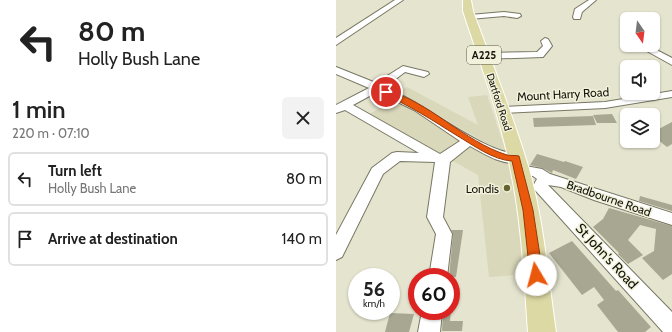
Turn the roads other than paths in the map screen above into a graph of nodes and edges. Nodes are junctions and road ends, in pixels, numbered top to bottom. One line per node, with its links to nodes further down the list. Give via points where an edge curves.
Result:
1 (400, 0): 8 (street)
2 (467, 0): 5 (main road, Dartford Road / A225)
3 (593, 0): 6 (street, via 578,11)
4 (512, 14): 5 (street)
5 (470, 17): 10 (main road, Dartford Road / A225)
6 (577, 17)
7 (545, 40): 10 (street, via 548,46 540,55)
8 (336, 42)
9 (655, 52): 11 (street)
10 (484, 56): 17 (main road, Dartford Road / A225)
11 (672, 62)
12 (336, 70): 14 (street, Bradbourne Road)
13 (424, 74): 14 (street, via 403,69)
14 (376, 88): 16 (street); 18 (street, Bradbourne Road, via 406,101)
15 (672, 94): 17 (street, Mount Harry Road, via 605,105)
16 (340, 107): 19 (street)
17 (502, 110): 20 (main road, Dartford Road / A225)
18 (470, 140): 19 (street); 20 (street, Bradbourne Road, via 506,158)
19 (440, 158): 22 (street, via 397,156 377,171); 23 (street, via 435,217 444,234)
20 (529, 177): 21 (street, Bradbourne Road, via 565,183); 25 (street, St John's Road, via 577,224); 27 (main road, A225, via 528,210)
21 (672, 219)
22 (336, 252)
23 (439, 268)
24 (431, 320): 26 (street)
25 (672, 327)
26 (429, 332)
27 (542, 332)

